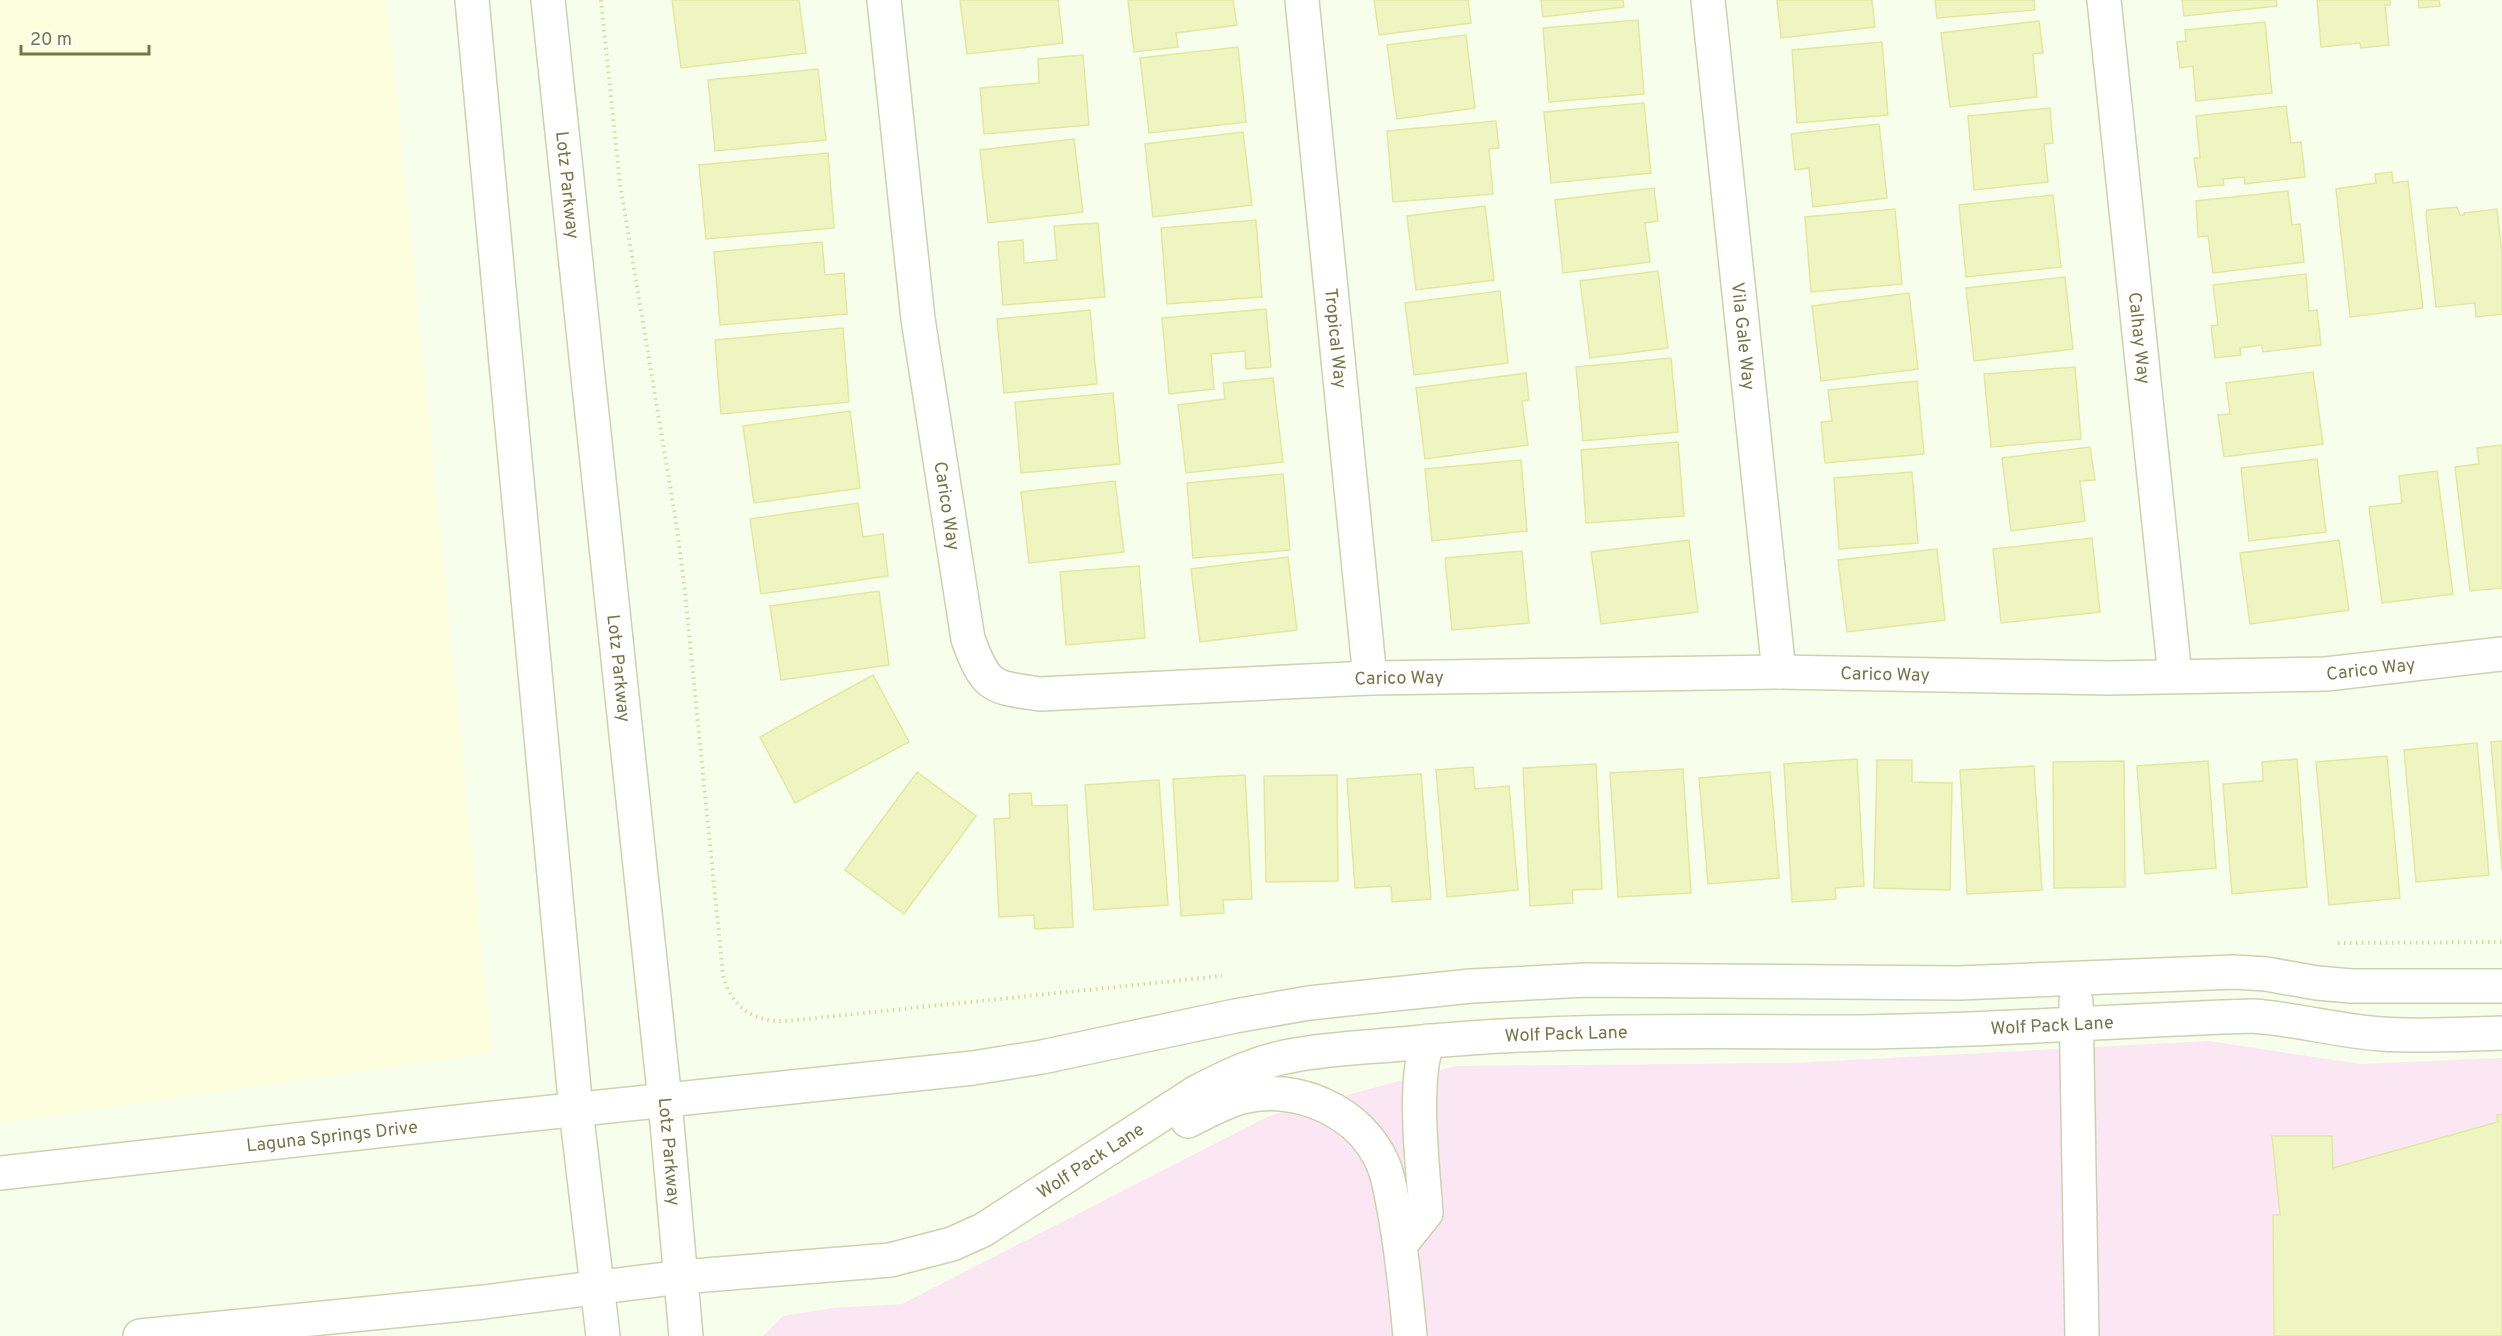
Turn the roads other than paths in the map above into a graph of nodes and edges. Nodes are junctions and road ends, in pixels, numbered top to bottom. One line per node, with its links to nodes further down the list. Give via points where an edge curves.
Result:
1 (472, 0): 17 (street)
2 (548, 0): 16 (street, Lotz Parkway)
3 (884, 0): 10 (street, Carico Way, via 918,319 968,639 980,670 1000,688 1040,694)
4 (1302, 0): 10 (street, Tropical Way)
5 (1708, 0): 8 (street, Vila Gale Way)
6 (2104, 0): 9 (street, Calhay Way)
7 (2502, 654): 9 (street, Carico Way, via 2325,674)
8 (1779, 672): 9 (street, Carico Way); 10 (street, Carico Way)
9 (2175, 676)
10 (1370, 678)
11 (2076, 978): 12 (street, via 2234,972 2351,986); 13 (street); 16 (street, via 1959,983 1587,980 1471,986 1309,1003 973,1068)
12 (2502, 986)
13 (2076, 1024): 14 (street, Wolf Pack Lane, via 2253,1016 2383,1034); 15 (street, Wolf Pack Lane, via 1860,1032 1576,1032); 27 (street)
14 (2502, 1033)
15 (1428, 1041): 19 (street, Wolf Pack Lane, via 1294,1055 1224,1078); 20 (street, via 1423,1054 1420,1105 1426,1213)
16 (665, 1101): 17 (street, Laguna Springs Drive); 21 (street, Lotz Parkway)
17 (576, 1110): 18 (street, Laguna Springs Drive); 22 (street)
18 (0, 1173)
19 (983, 1230): 20 (street, via 1223,1103 1266,1093 1299,1096 1330,1108 1365,1135 1384,1166); 21 (street, Wolf Pack Lane, via 952,1244 890,1260)
20 (1401, 1244): 26 (street)
21 (681, 1277): 22 (street); 25 (street, Lotz Parkway)
22 (598, 1287): 23 (street); 24 (street)
23 (140, 1336)
24 (603, 1336)
25 (686, 1336)
26 (1410, 1336)
27 (2082, 1336)

